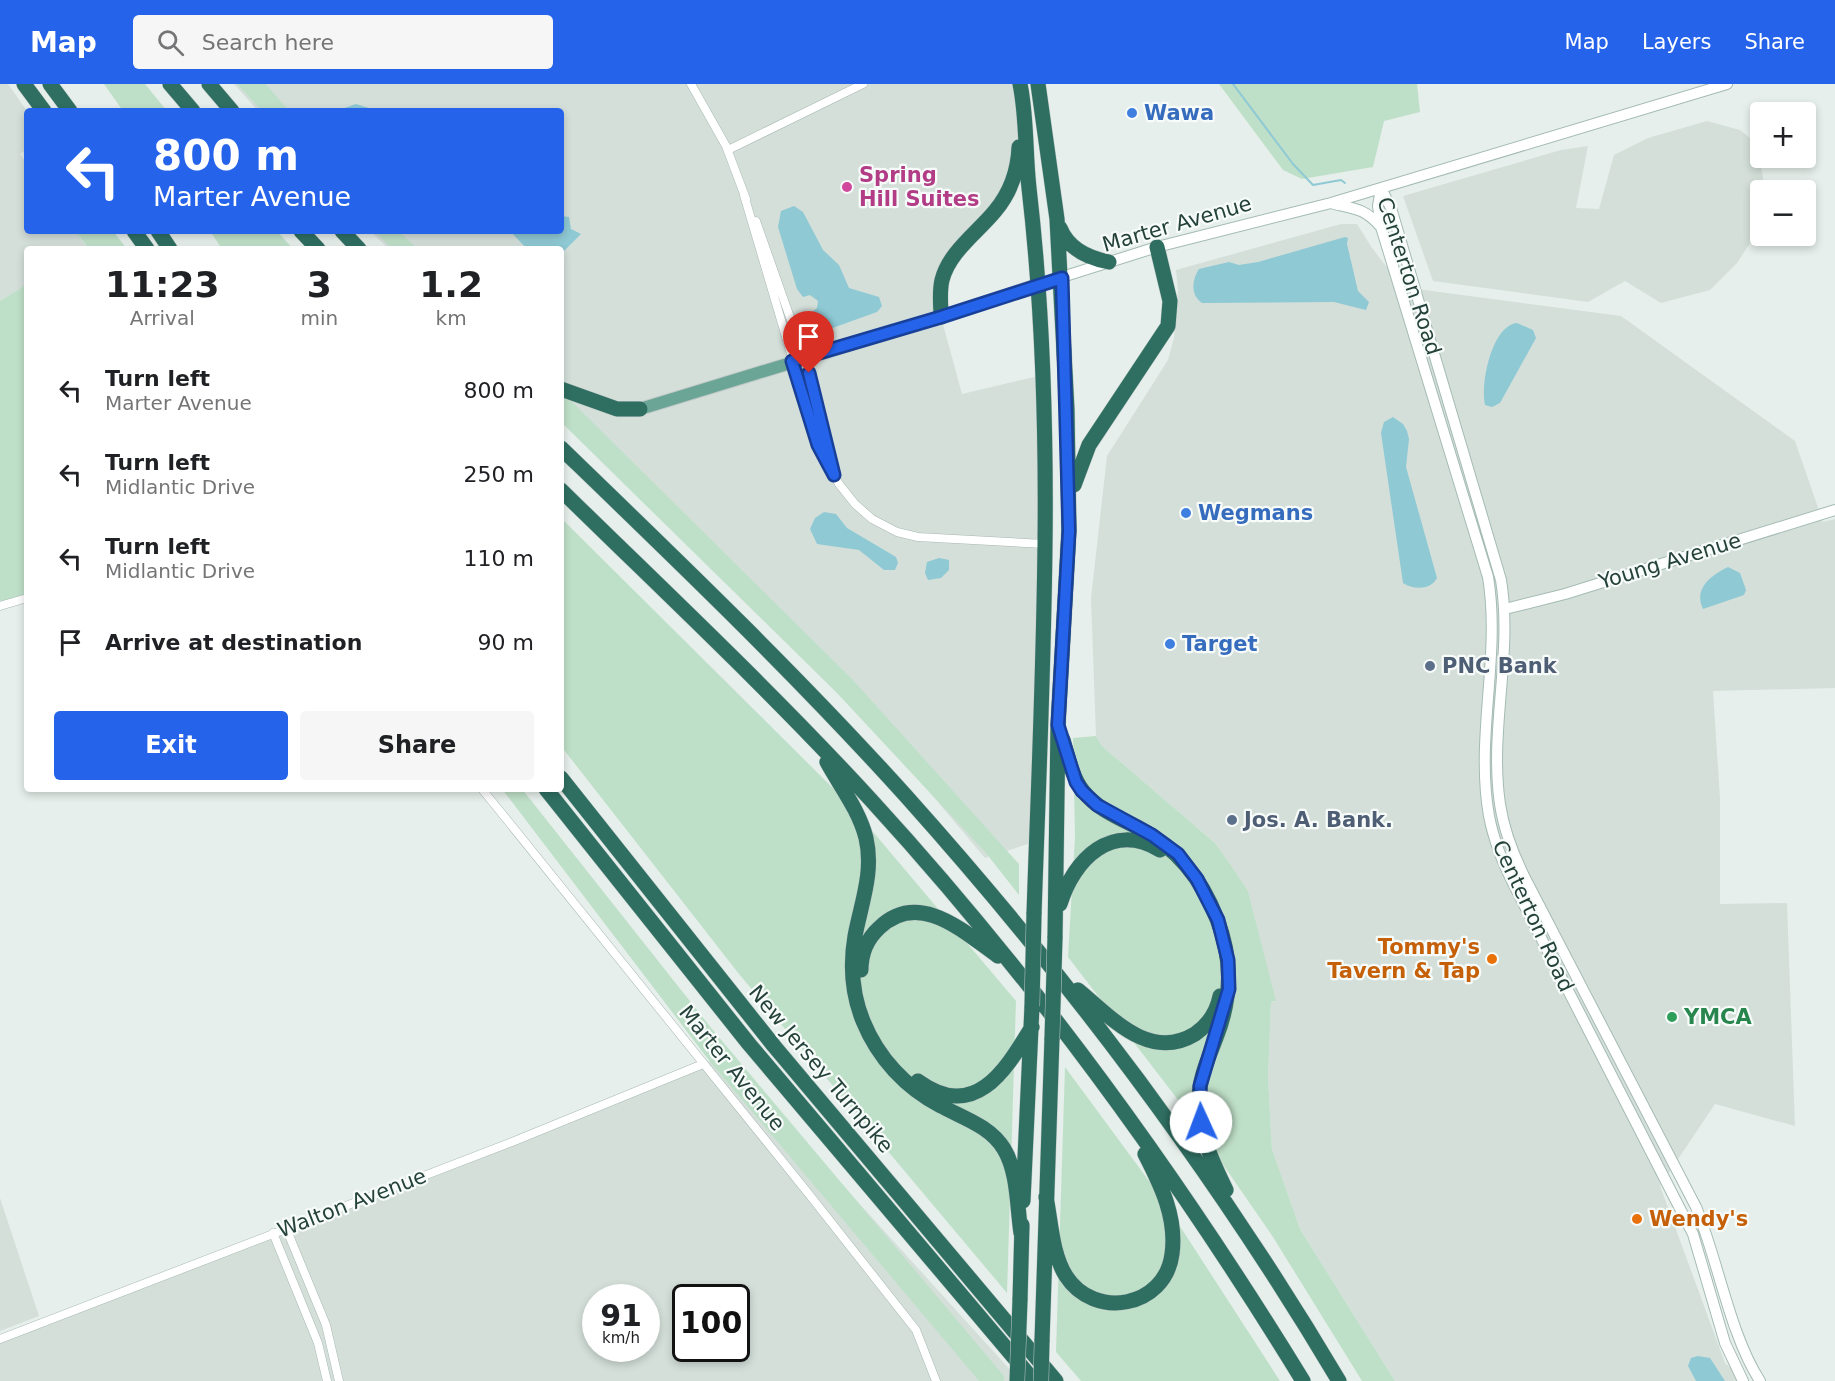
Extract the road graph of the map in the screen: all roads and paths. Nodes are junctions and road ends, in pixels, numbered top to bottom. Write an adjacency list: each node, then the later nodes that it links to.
1 (24, 84): 11 (highway)
2 (50, 84): 12 (highway)
3 (170, 84): 13 (highway)
4 (209, 84): 14 (highway)
5 (691, 84): 15 (street)
6 (863, 84): 15 (street)
7 (1020, 84): 10 (highway)
8 (1038, 84): 19 (highway)
9 (1727, 84): 16 (main road, Marter Avenue)
10 (1023, 100): 28 (highway); 29 (highway)
11 (42, 108)
12 (68, 108)
13 (190, 108)
14 (229, 108)
15 (728, 150): 17 (street)
16 (1381, 188): 18 (main road, Marter Avenue); 20 (main road, Centerton Road); 41 (main road, Centerton Road)
17 (744, 195): 30 (street); 30 (street)
18 (1331, 203): 20 (main road); 25 (main road, Marter Avenue)
19 (1057, 219): 26 (highway); 27 (highway)
20 (1381, 227): 58 (main road, Centerton Road)
21 (304, 234): 23 (highway)
22 (345, 234): 24 (highway)
23 (315, 246)
24 (356, 246)
25 (1157, 247): 26 (main road, Marter Avenue); 36 (highway)
26 (1109, 262): 27 (main road, Marter Avenue)
27 (1062, 278): 28 (main road, Marter Avenue); 36 (highway)
28 (1040, 284): 29 (main road, Marter Avenue); 38 (highway)
29 (941, 317): 30 (main road, Marter Avenue)
30 (798, 359): 32 (main road, Marter Avenue); 34 (street); 34 (street)
31 (564, 390): 32 (highway)
32 (640, 409)
33 (564, 451): 48 (highway)
34 (834, 475): 38 (street)
35 (564, 493): 43 (highway)
36 (1069, 506): 42 (highway)
37 (1835, 510): 41 (main road, Young Avenue)
38 (1045, 544): 50 (highway, bridge)
39 (24, 599): 40 (street)
40 (0, 606)
41 (1505, 609): 59 (main road, Centerton Road)
42 (1058, 725): 47 (highway); 57 (highway)
43 (817, 743): 49 (highway); 56 (highway)
44 (564, 782): 67 (highway, New Jersey Turnpike)
45 (484, 792): 51 (street, Marter Avenue)
46 (548, 792): 65 (highway, New Jersey Turnpike)
47 (1055, 933): 48 (highway); 53 (highway, bridge)
48 (1056, 970): 57 (highway)
49 (1018, 972): 50 (highway); 52 (highway)
50 (1032, 1027): 56 (highway)
51 (703, 1064): 54 (street, Walton Avenue); 63 (street, Marter Avenue)
52 (1124, 1111): 53 (highway); 68 (highway)
53 (1046, 1197): 66 (highway, bridge)
54 (286, 1228): 55 (street, Walton Avenue); 61 (street)
55 (273, 1233): 60 (street, Walton Avenue); 62 (street)
56 (1022, 1233): 64 (highway, bridge)
57 (1246, 1233): 69 (highway)
58 (1693, 1234): 59 (main road); 70 (main road, Centerton Road)
59 (1725, 1290): 71 (main road, Centerton Road)
60 (0, 1339)
61 (338, 1378): 62 (street)
62 (326, 1379)
63 (936, 1381)
64 (1017, 1381)
65 (1034, 1381)
66 (1041, 1381)
67 (1056, 1381)
68 (1303, 1381)
69 (1339, 1381)
70 (1743, 1381)
71 (1760, 1381)

